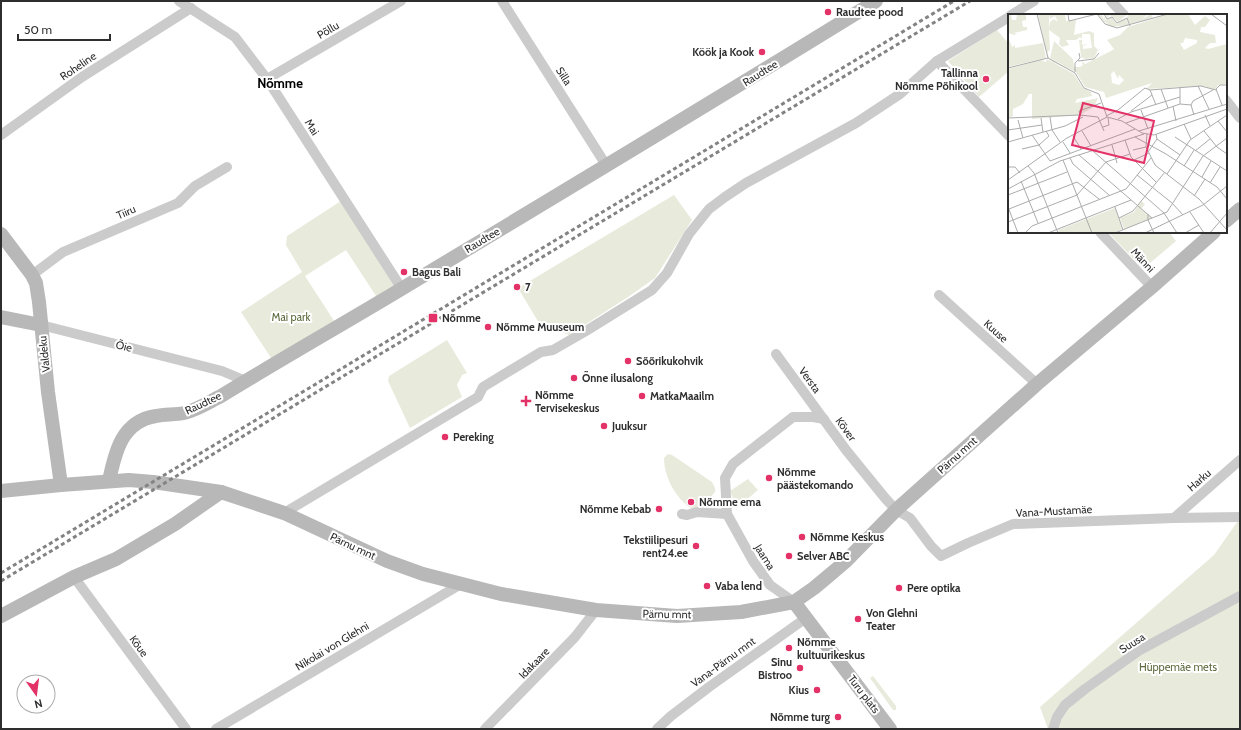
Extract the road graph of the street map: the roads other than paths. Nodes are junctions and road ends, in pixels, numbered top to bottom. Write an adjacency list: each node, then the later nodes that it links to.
1 (179, 1): 7 (street, Mai)
2 (401, 1): 12 (street, Põllu)
3 (502, 1): 17 (street, Silla)
4 (876, 1): 17 (main road, Raudtee)
5 (1034, 1): 8 (street)
6 (1111, 1): 9 (street)
7 (190, 8): 12 (street, Mai); 15 (street, Roheline)
8 (1013, 14)
9 (1123, 14)
10 (1008, 17): 11 (street)
11 (937, 62): 16 (street); 30 (street)
12 (267, 80): 26 (street, Mai)
13 (1227, 101): 14 (street)
14 (1240, 118)
15 (1, 135)
16 (1008, 135)
17 (606, 165): 26 (main road, Raudtee)
18 (227, 167): 24 (street, Tiiru)
19 (1240, 209): 20 (main road)
20 (1227, 220)
21 (1101, 233): 25 (street, Männi)
22 (1213, 233): 25 (main road, Pärnu mnt)
23 (1, 234): 24 (main road, Valdeku)
24 (32, 275): 29 (main road, Valdeku)
25 (1152, 287): 34 (main road, Pärnu mnt)
26 (402, 289): 33 (main road, Raudtee)
27 (939, 295): 34 (street, Kuuse)
28 (1, 317): 29 (main road, Õie)
29 (41, 325): 33 (street, Õie); 39 (main road, Valdeku)
30 (540, 352): 32 (street); 43 (street)
31 (776, 354): 35 (street, Versta)
32 (543, 363)
33 (246, 381): 38 (main road, Raudtee)
34 (1037, 384): 42 (main road, Pärnu mnt)
35 (824, 419): 37 (street, Kõver); 42 (street, Kõver)
36 (1240, 460): 47 (street, Harku)
37 (725, 478): 45 (street, Jaama)
38 (109, 481): 39 (main road, Pärnu mnt); 41 (main road, Pärnu mnt)
39 (61, 485): 40 (main road, Pärnu mnt)
40 (1, 492)
41 (221, 492): 43 (main road, Pärnu mnt); 48 (main road)
42 (896, 510): 47 (street, Vana-Mustamäe); 51 (main road, Pärnu mnt)
43 (284, 513): 49 (main road, Pärnu mnt)
44 (682, 514): 45 (street)
45 (727, 514): 51 (street, Jaama)
46 (1240, 517): 47 (street, Vana-Mustamäe)
47 (1174, 518)
48 (74, 577): 53 (main road); 55 (street, Kõue)
49 (461, 584): 52 (main road, Pärnu mnt); 56 (street, Nikolai von Glehni)
50 (1240, 596): 60 (street, Suusa)
51 (794, 602): 52 (main road, Pärnu mnt); 54 (main road, Turu plats)
52 (596, 610): 57 (street, Idakaare)
53 (1, 616)
54 (806, 618): 58 (street, Vana-Pärnu mnt); 59 (main road, Turu plats)
55 (186, 729)
56 (216, 729)
57 (485, 729)
58 (657, 729)
59 (890, 729)
60 (1053, 729)

